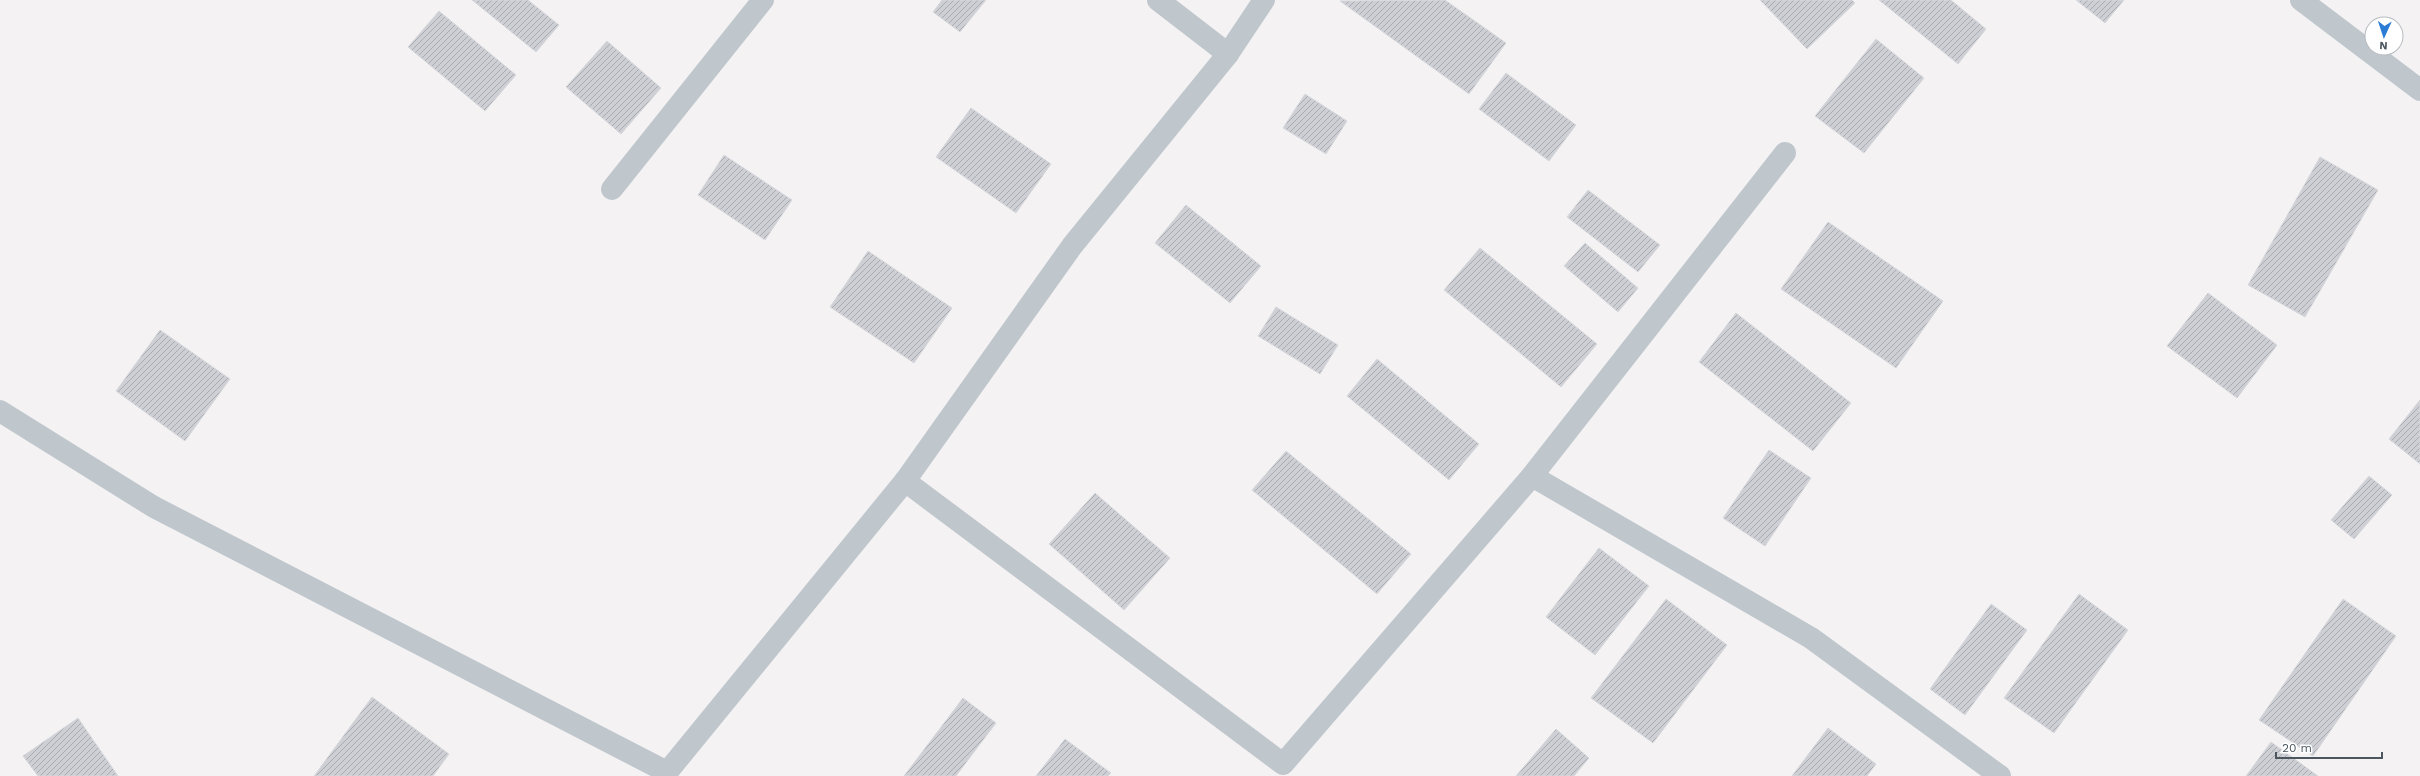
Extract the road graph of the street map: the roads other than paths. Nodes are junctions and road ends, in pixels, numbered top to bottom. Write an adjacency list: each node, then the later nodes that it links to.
1 (763, 0): 8 (street)
2 (1158, 0): 5 (street)
3 (1264, 0): 5 (street)
4 (2301, 0): 6 (street)
5 (1228, 54): 11 (street)
6 (2420, 90)
7 (1786, 153): 10 (street)
8 (612, 189)
9 (0, 411): 13 (street)
10 (1532, 476): 12 (street); 14 (street)
11 (905, 481): 12 (street); 13 (street)
12 (1290, 770)
13 (666, 774)
14 (2000, 776)

